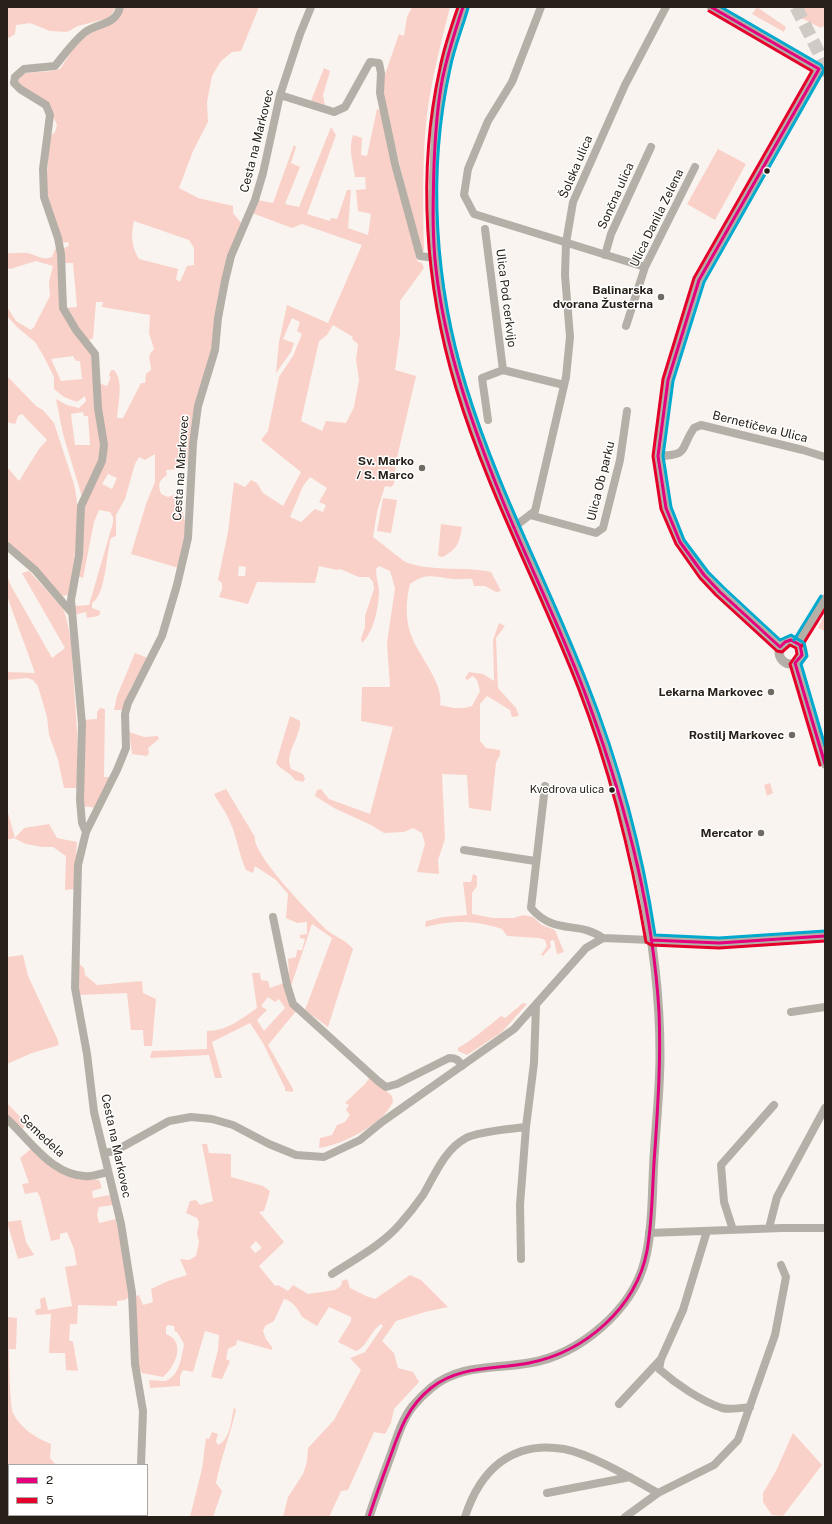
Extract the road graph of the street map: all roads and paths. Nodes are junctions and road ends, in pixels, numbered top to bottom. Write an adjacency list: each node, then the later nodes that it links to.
1 (120, 7): 27 (street, Cesta na Markovec)
2 (311, 7): 8 (street, Cesta na Markovec)
3 (463, 7): 14 (street)
4 (541, 7): 12 (street)
5 (666, 7): 12 (street, Šolska ulica)
6 (711, 7): 7 (street)
7 (822, 71): 21 (street)
8 (280, 95): 14 (street); 33 (street, Cesta na Markovec)
9 (651, 147): 13 (street, Sončna ulica)
10 (695, 167): 15 (street, Ulica Danila Zelena)
11 (485, 229): 17 (street, Ulica Pod cerkvijo)
12 (566, 243): 13 (street); 18 (street, Šolska ulica)
13 (605, 255): 15 (street)
14 (435, 258): 24 (street)
15 (645, 267): 16 (street, Ulica Danila Zelena)
16 (626, 326)
17 (503, 370): 18 (street); 20 (street)
18 (564, 385): 23 (street, Šolska ulica)
19 (627, 411): 23 (street, Ulica Ob parku)
20 (488, 420)
21 (658, 456): 22 (street, Bernetičeva Ulica); 29 (street)
22 (825, 457)
23 (530, 515): 24 (street, Šolska ulica)
24 (514, 527): 39 (street)
25 (7, 546): 27 (street)
26 (825, 599): 28 (street)
27 (71, 612): 33 (street, Cesta na Markovec)
28 (798, 643): 29 (street); 30 (street)
29 (780, 647): 30 (street)
30 (795, 663): 31 (street)
31 (825, 764)
32 (545, 786): 35 (street)
33 (86, 832): 48 (street, Cesta na Markovec)
34 (464, 850): 35 (street)
35 (535, 862): 38 (street)
36 (273, 917): 43 (street)
37 (825, 936): 39 (street)
38 (603, 938): 39 (street); 40 (street)
39 (651, 940): 54 (street)
40 (536, 1005): 43 (street); 47 (street)
41 (825, 1007): 42 (street)
42 (791, 1012)
43 (462, 1066): 48 (street)
44 (774, 1105): 52 (street)
45 (825, 1108): 50 (street)
46 (7, 1119): 49 (street, Semedela)
47 (526, 1127): 55 (street); 57 (street)
48 (104, 1153): 49 (street, Cesta na Markovec)
49 (108, 1172): 61 (street, Cesta na Markovec)
50 (769, 1228): 51 (street); 52 (street)
51 (825, 1228)
52 (733, 1230): 53 (street)
53 (707, 1231): 54 (street); 58 (street)
54 (649, 1233): 65 (street)
55 (521, 1259)
56 (781, 1265): 60 (street)
57 (332, 1274)
58 (661, 1359): 59 (street); 60 (street)
59 (619, 1404)
60 (750, 1408): 63 (street)
61 (141, 1464)
62 (630, 1477): 63 (street); 64 (street); 66 (street)
63 (658, 1492): 67 (street)
64 (547, 1493)
65 (369, 1517)
66 (465, 1517)
67 (625, 1517)

